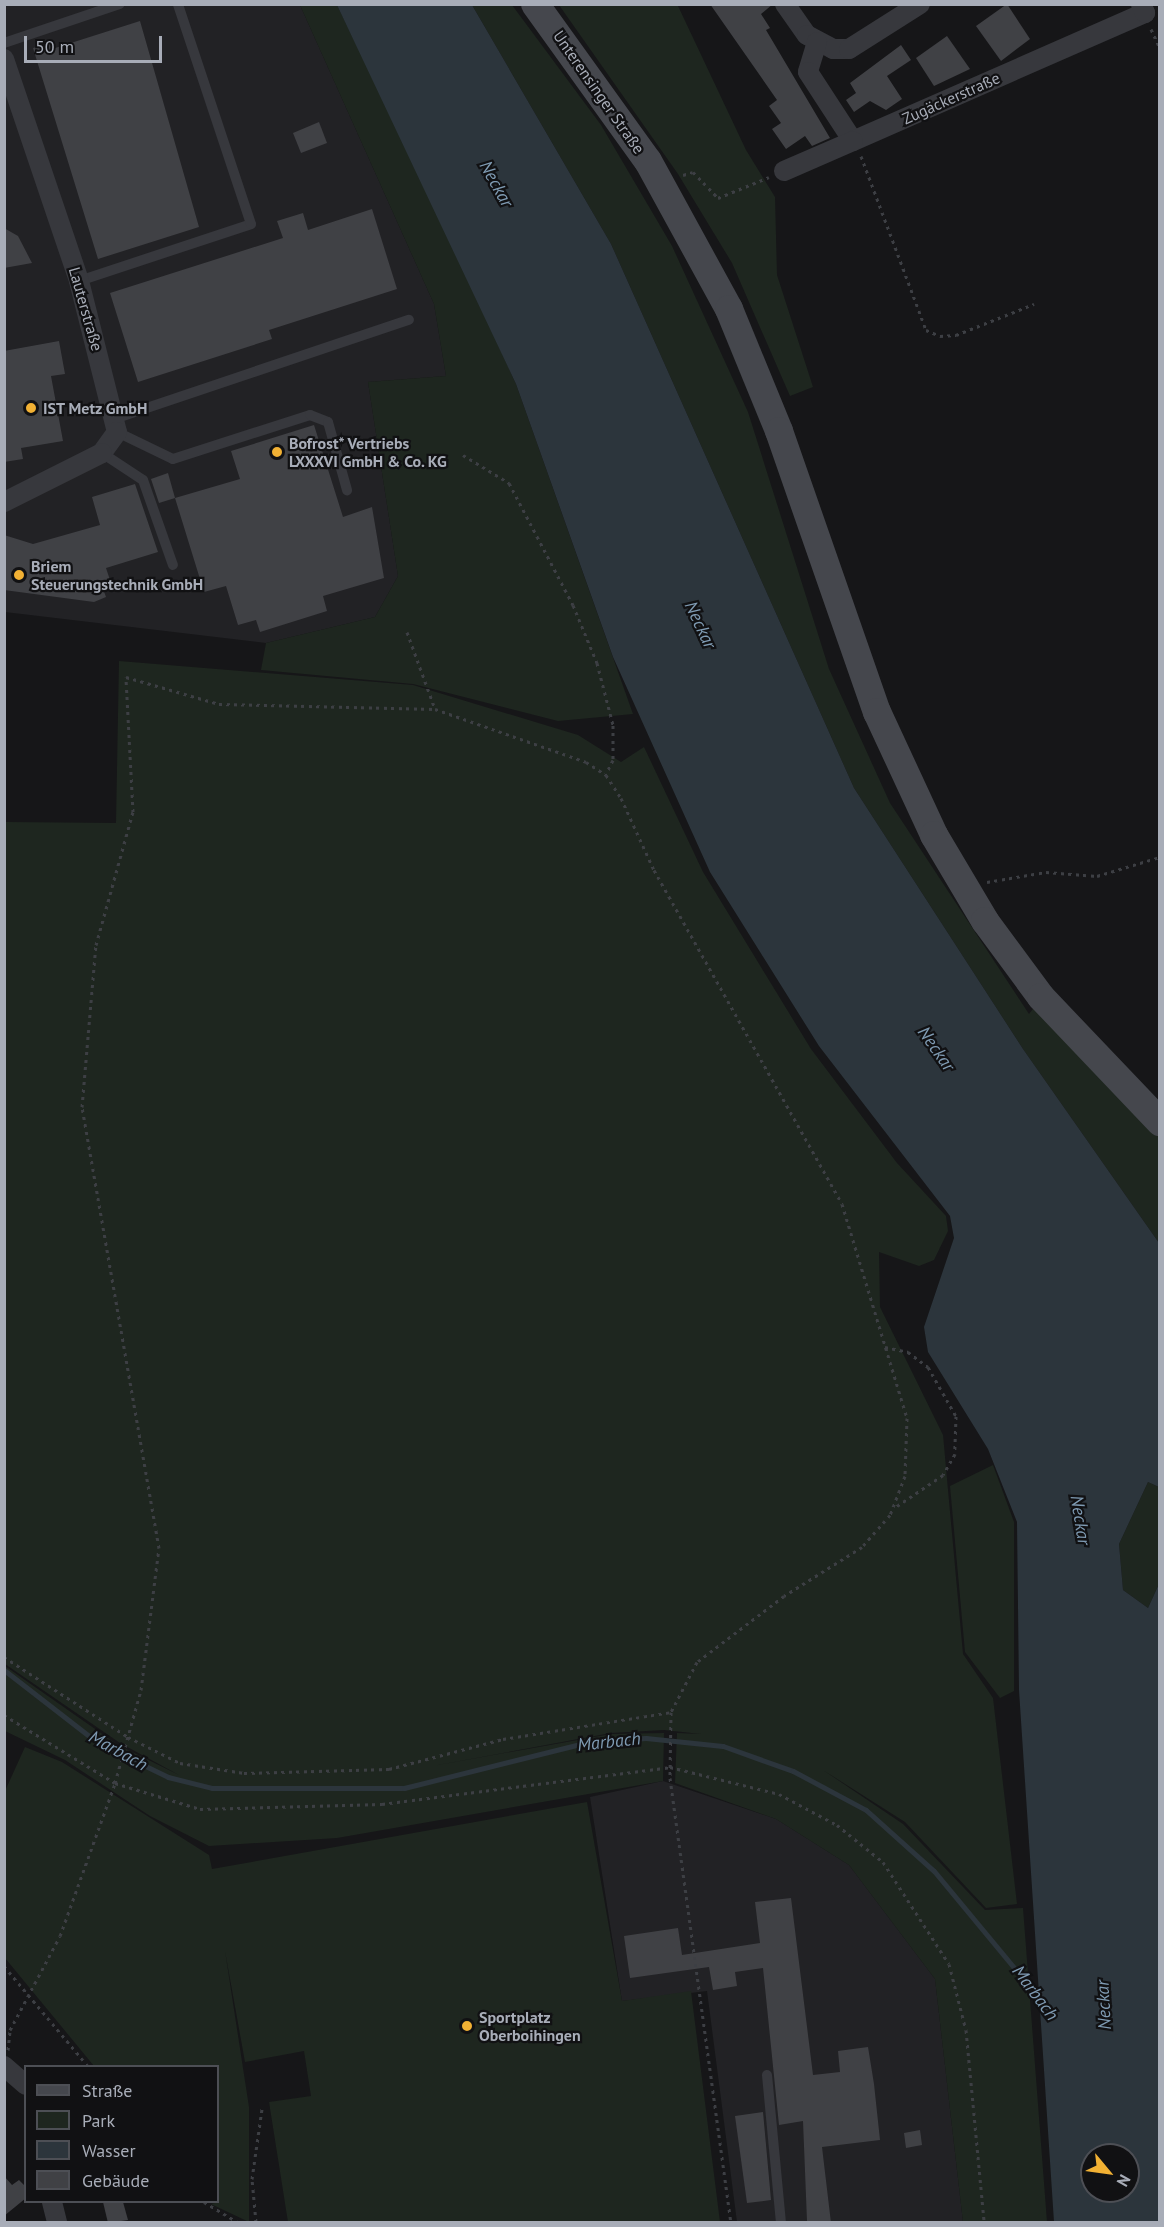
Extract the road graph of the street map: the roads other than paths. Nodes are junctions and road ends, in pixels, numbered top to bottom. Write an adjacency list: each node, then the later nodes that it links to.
1 (120, 4): 8 (lane)
2 (178, 4): 12 (lane)
3 (535, 4): 19 (street, Unterensinger Straße)
4 (785, 4): 7 (street)
5 (920, 4): 7 (street)
6 (1141, 4): 10 (street, Zugäckerstraße)
7 (817, 42): 10 (street)
8 (4, 43)
9 (7, 72): 12 (street, Lauterstraße)
10 (853, 141): 11 (street)
11 (784, 171)
12 (79, 281): 14 (street, Lauterstraße)
13 (409, 321): 14 (lane)
14 (117, 425): 15 (street); 16 (lane)
15 (102, 453): 17 (street); 18 (lane)
16 (347, 490)
17 (4, 502)
18 (172, 565)
19 (1160, 1122)
20 (5, 2066): 22 (street)
21 (767, 2075): 23 (lane)
22 (24, 2083)
23 (781, 2223)

